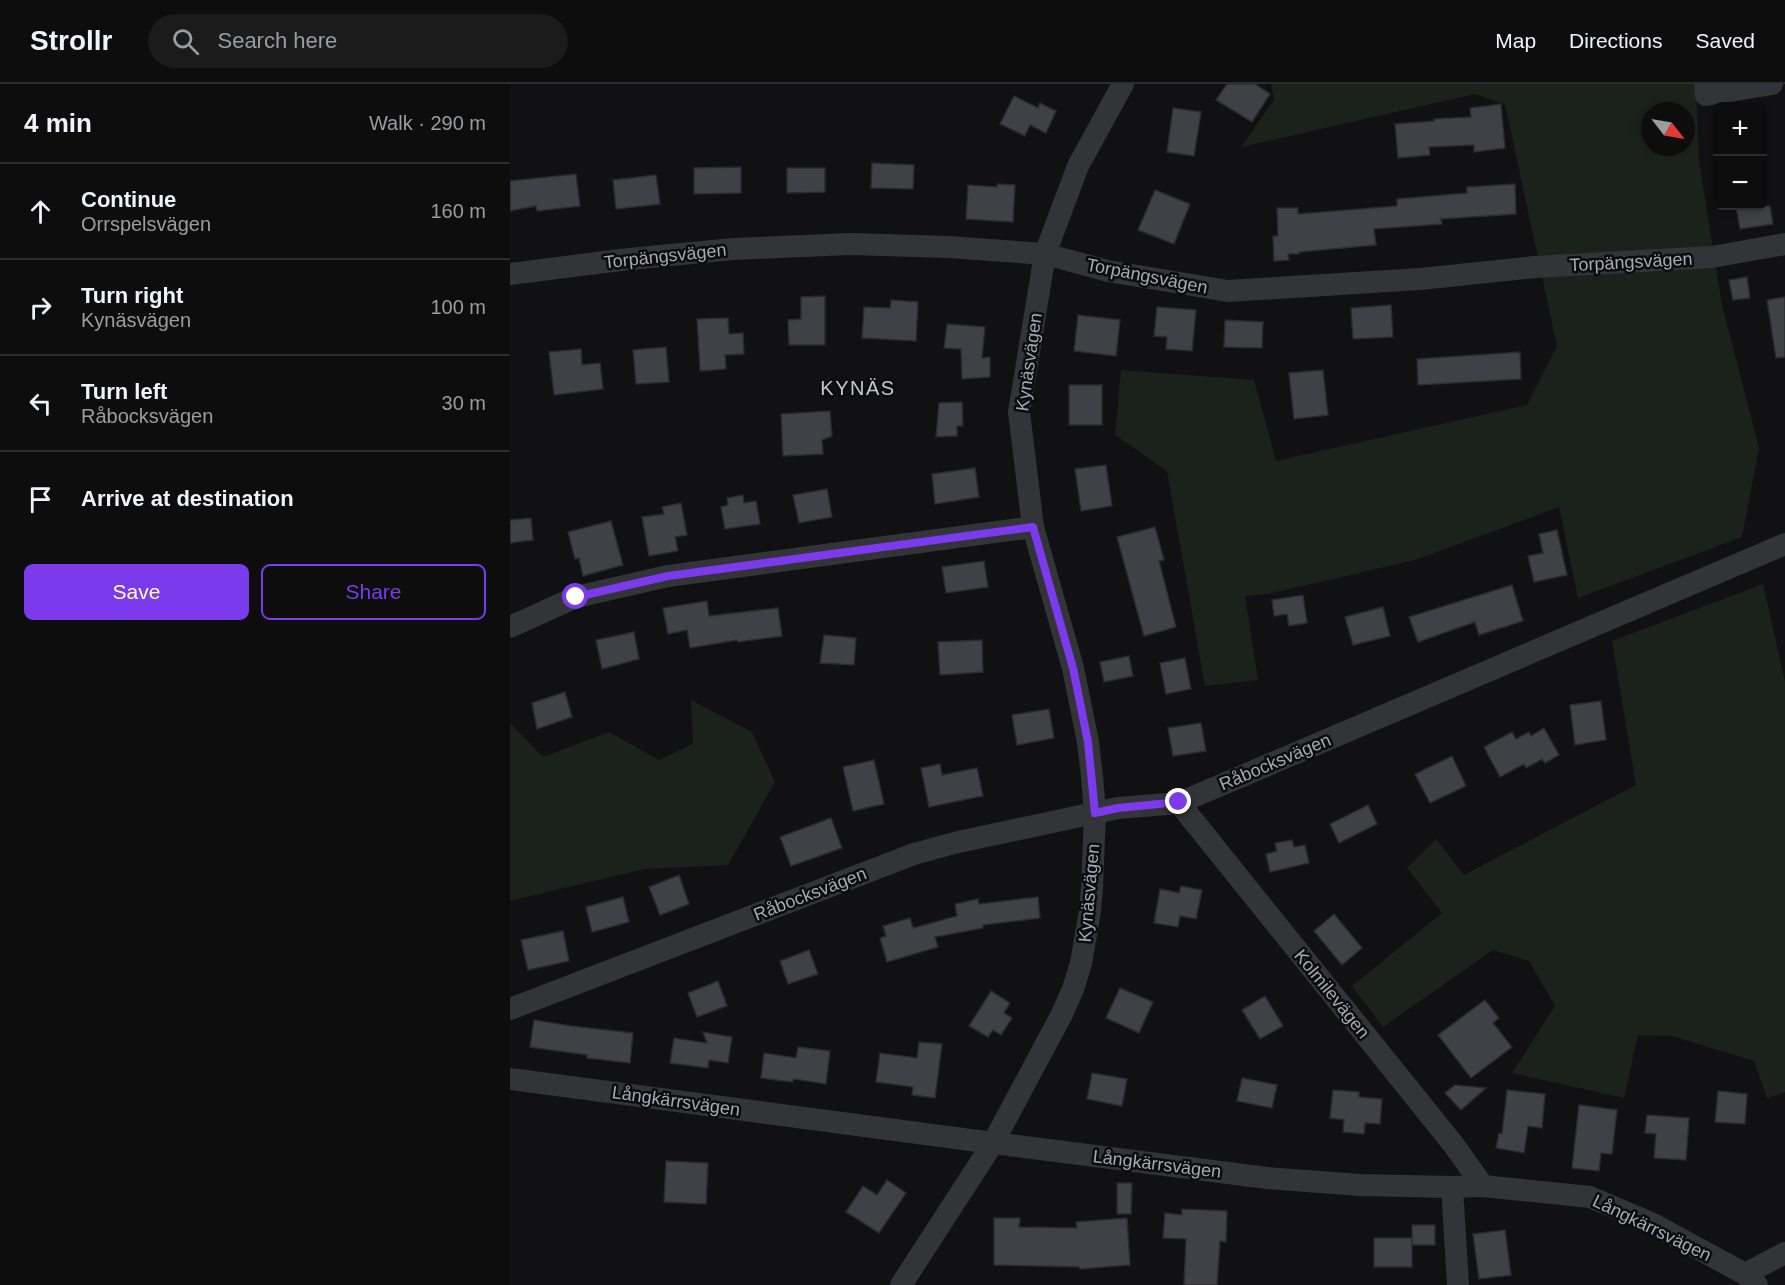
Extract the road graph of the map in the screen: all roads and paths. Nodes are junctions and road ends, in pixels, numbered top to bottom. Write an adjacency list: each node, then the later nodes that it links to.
1 (1123, 84): 5 (street, Kynäsvägen)
2 (1705, 84): 3 (street)
3 (1772, 84)
4 (1785, 244): 5 (street, Torpängsvägen)
5 (1045, 254): 6 (street, Torpängsvägen); 7 (street, Kynäsvägen)
6 (510, 274)
7 (1033, 527): 9 (street); 11 (street, Kynäsvägen)
8 (1785, 544): 10 (street, Råbocksvägen)
9 (510, 627)
10 (1179, 802): 11 (street, Råbocksvägen); 15 (street, Kolmilevägen)
11 (1095, 813): 12 (street, Råbocksvägen); 14 (street, Kynäsvägen)
12 (510, 1009)
13 (510, 1078): 14 (street, Långkärrsvägen)
14 (993, 1143): 16 (street, Långkärrsvägen); 19 (street, Kynäsvägen)
15 (1483, 1186): 16 (street, Långkärrsvägen); 18 (street, Långkärrsvägen)
16 (1452, 1187): 20 (street)
17 (1785, 1253): 18 (street, Långkärrsvägen)
18 (1751, 1280)
19 (901, 1285)
20 (1458, 1285)

